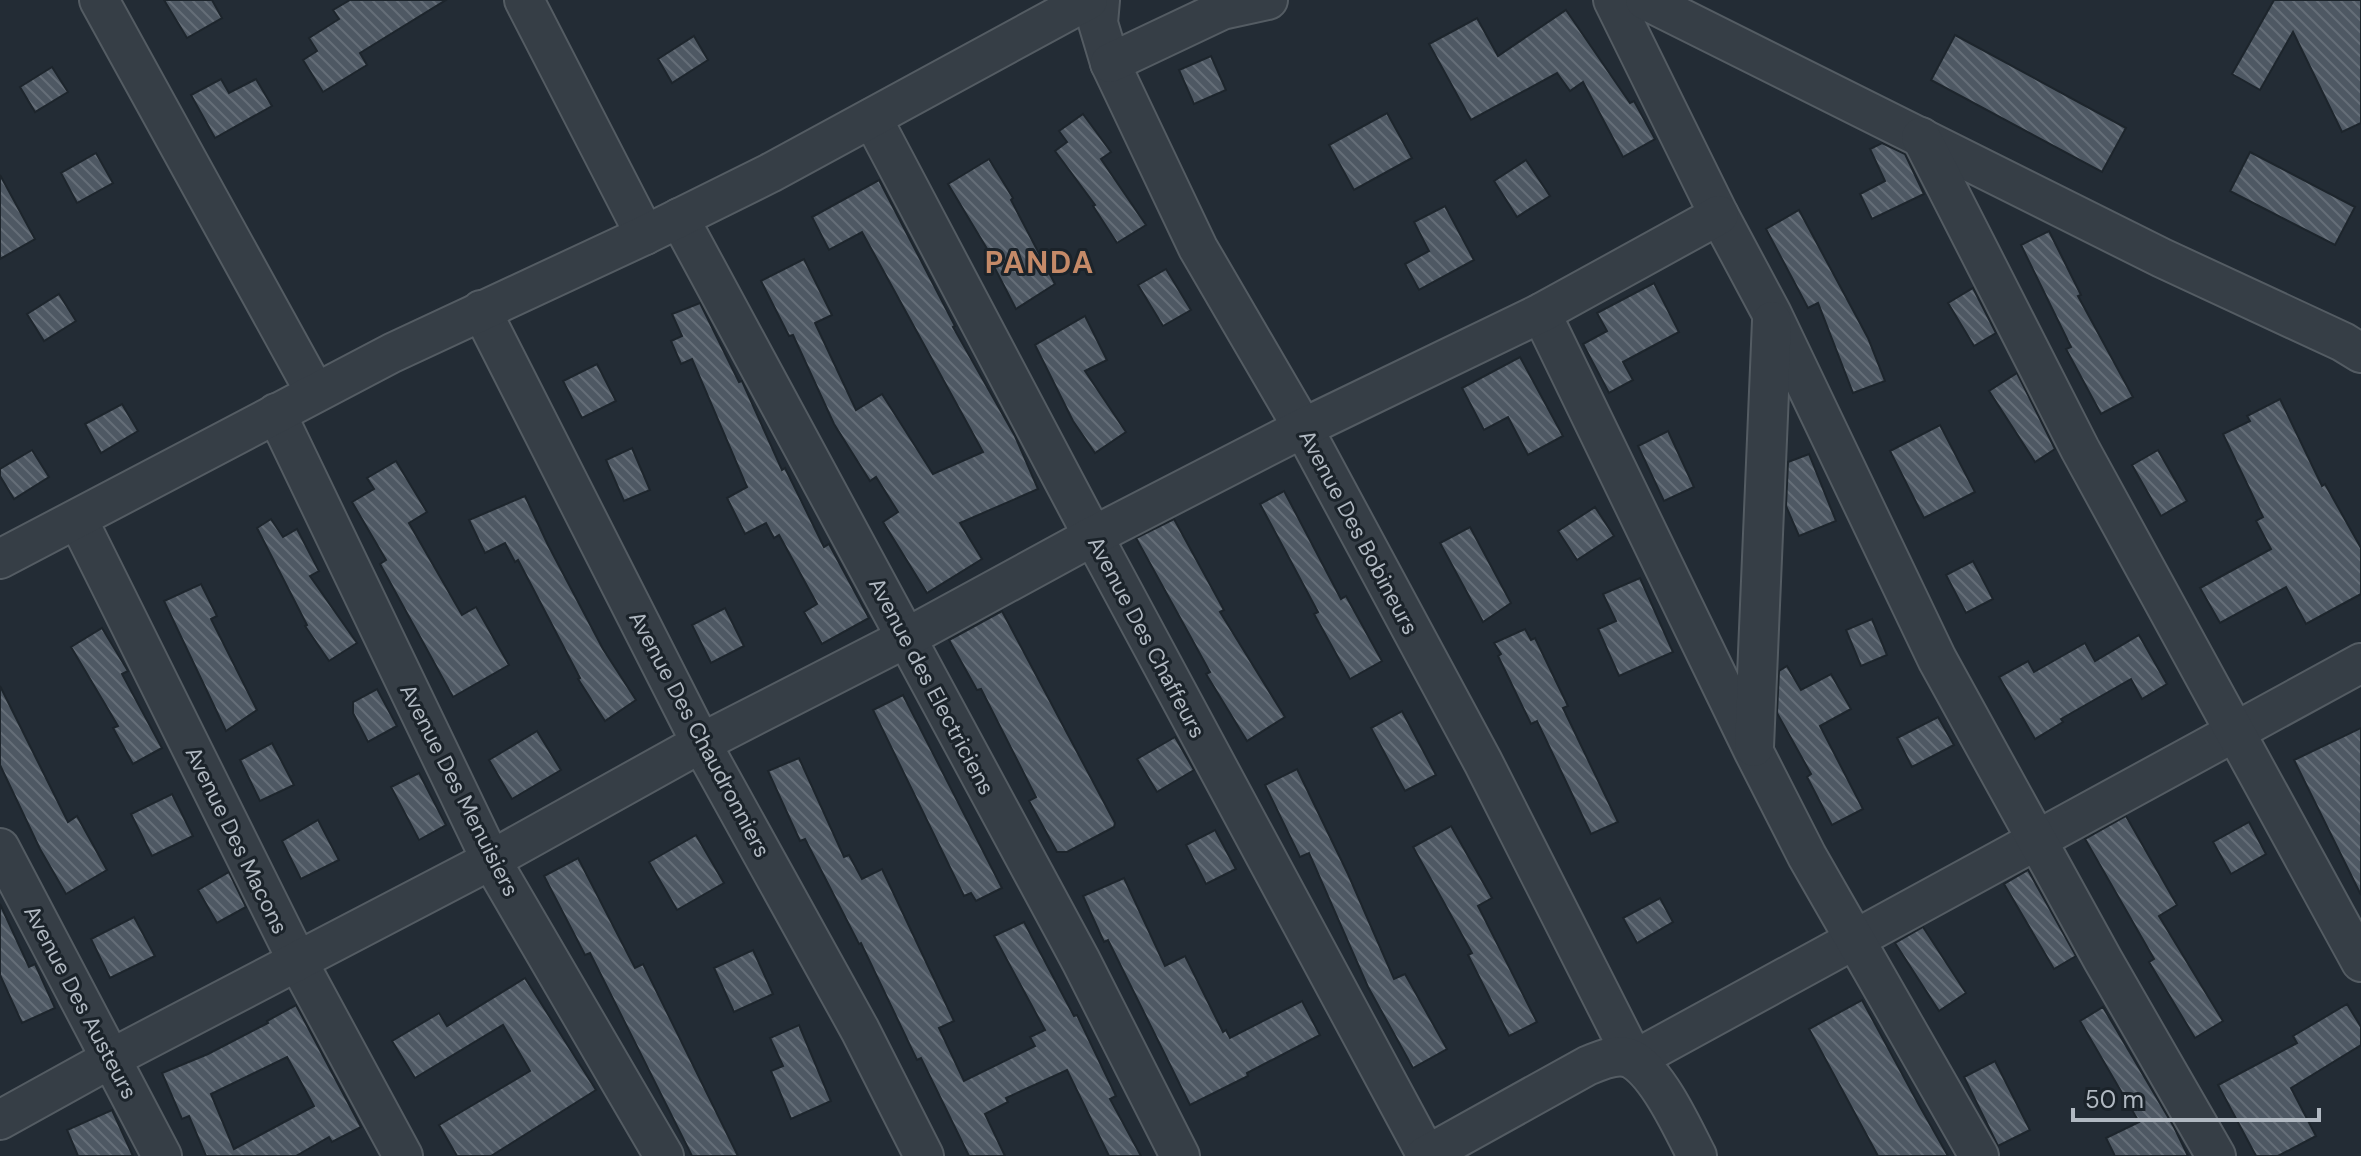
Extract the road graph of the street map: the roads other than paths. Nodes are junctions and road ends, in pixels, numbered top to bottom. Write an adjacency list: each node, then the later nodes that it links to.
1 (99, 0): 18 (street)
2 (524, 0): 13 (street)
3 (1088, 0): 9 (street)
4 (1100, 0): 8 (street, Avenue Des Bobineurs)
5 (1268, 0): 8 (street)
6 (1613, 0): 11 (street)
7 (1645, 0): 10 (street)
8 (1110, 63): 20 (street, Avenue Des Bobineurs)
9 (872, 118): 12 (street); 22 (street, Avenue Des Chaffeurs)
10 (1921, 137): 17 (street); 26 (street)
11 (1719, 215): 15 (street); 16 (street)
12 (679, 218): 13 (street); 24 (street, Avenue des Electriciens)
13 (645, 235): 14 (street)
14 (481, 310): 18 (street); 27 (street, Avenue Des Chaudronniers)
15 (1541, 313): 20 (street); 28 (street)
16 (1772, 314): 28 (street); 29 (street)
17 (2355, 340)
18 (315, 392): 19 (street)
19 (276, 413): 21 (street); 31 (street, Avenue Des Menuisiers)
20 (1303, 428): 22 (street); 36 (street, Avenue Des Bobineurs)
21 (78, 520): 23 (street); 33 (street, Avenue Des Macons)
22 (1093, 536): 24 (street); 43 (street, Avenue Des Chaffeurs)
23 (0, 559)
24 (906, 638): 27 (street); 42 (street, Avenue des Electriciens)
25 (2361, 663): 26 (street)
26 (2236, 733): 29 (street); 34 (street)
27 (701, 743): 31 (street); 41 (street, Avenue Des Chaudronniers)
28 (1754, 752): 32 (street)
29 (2036, 840): 32 (street); 46 (street)
30 (0, 848): 35 (street, Avenue Des Austeurs)
31 (491, 860): 33 (street); 40 (street, Avenue Des Menuisiers)
32 (1855, 941): 36 (street); 45 (street)
33 (298, 962): 35 (street); 39 (street, Avenue Des Macons)
34 (2361, 962)
35 (110, 1059): 37 (street); 38 (street, Avenue Des Austeurs)
36 (1634, 1060): 43 (street); 44 (street, Avenue Des Bobineurs)
37 (0, 1120)
38 (162, 1156)
39 (403, 1156)
40 (664, 1156)
41 (924, 1156)
42 (1180, 1156)
43 (1426, 1156)
44 (1697, 1156)
45 (1979, 1156)
46 (2216, 1156)

